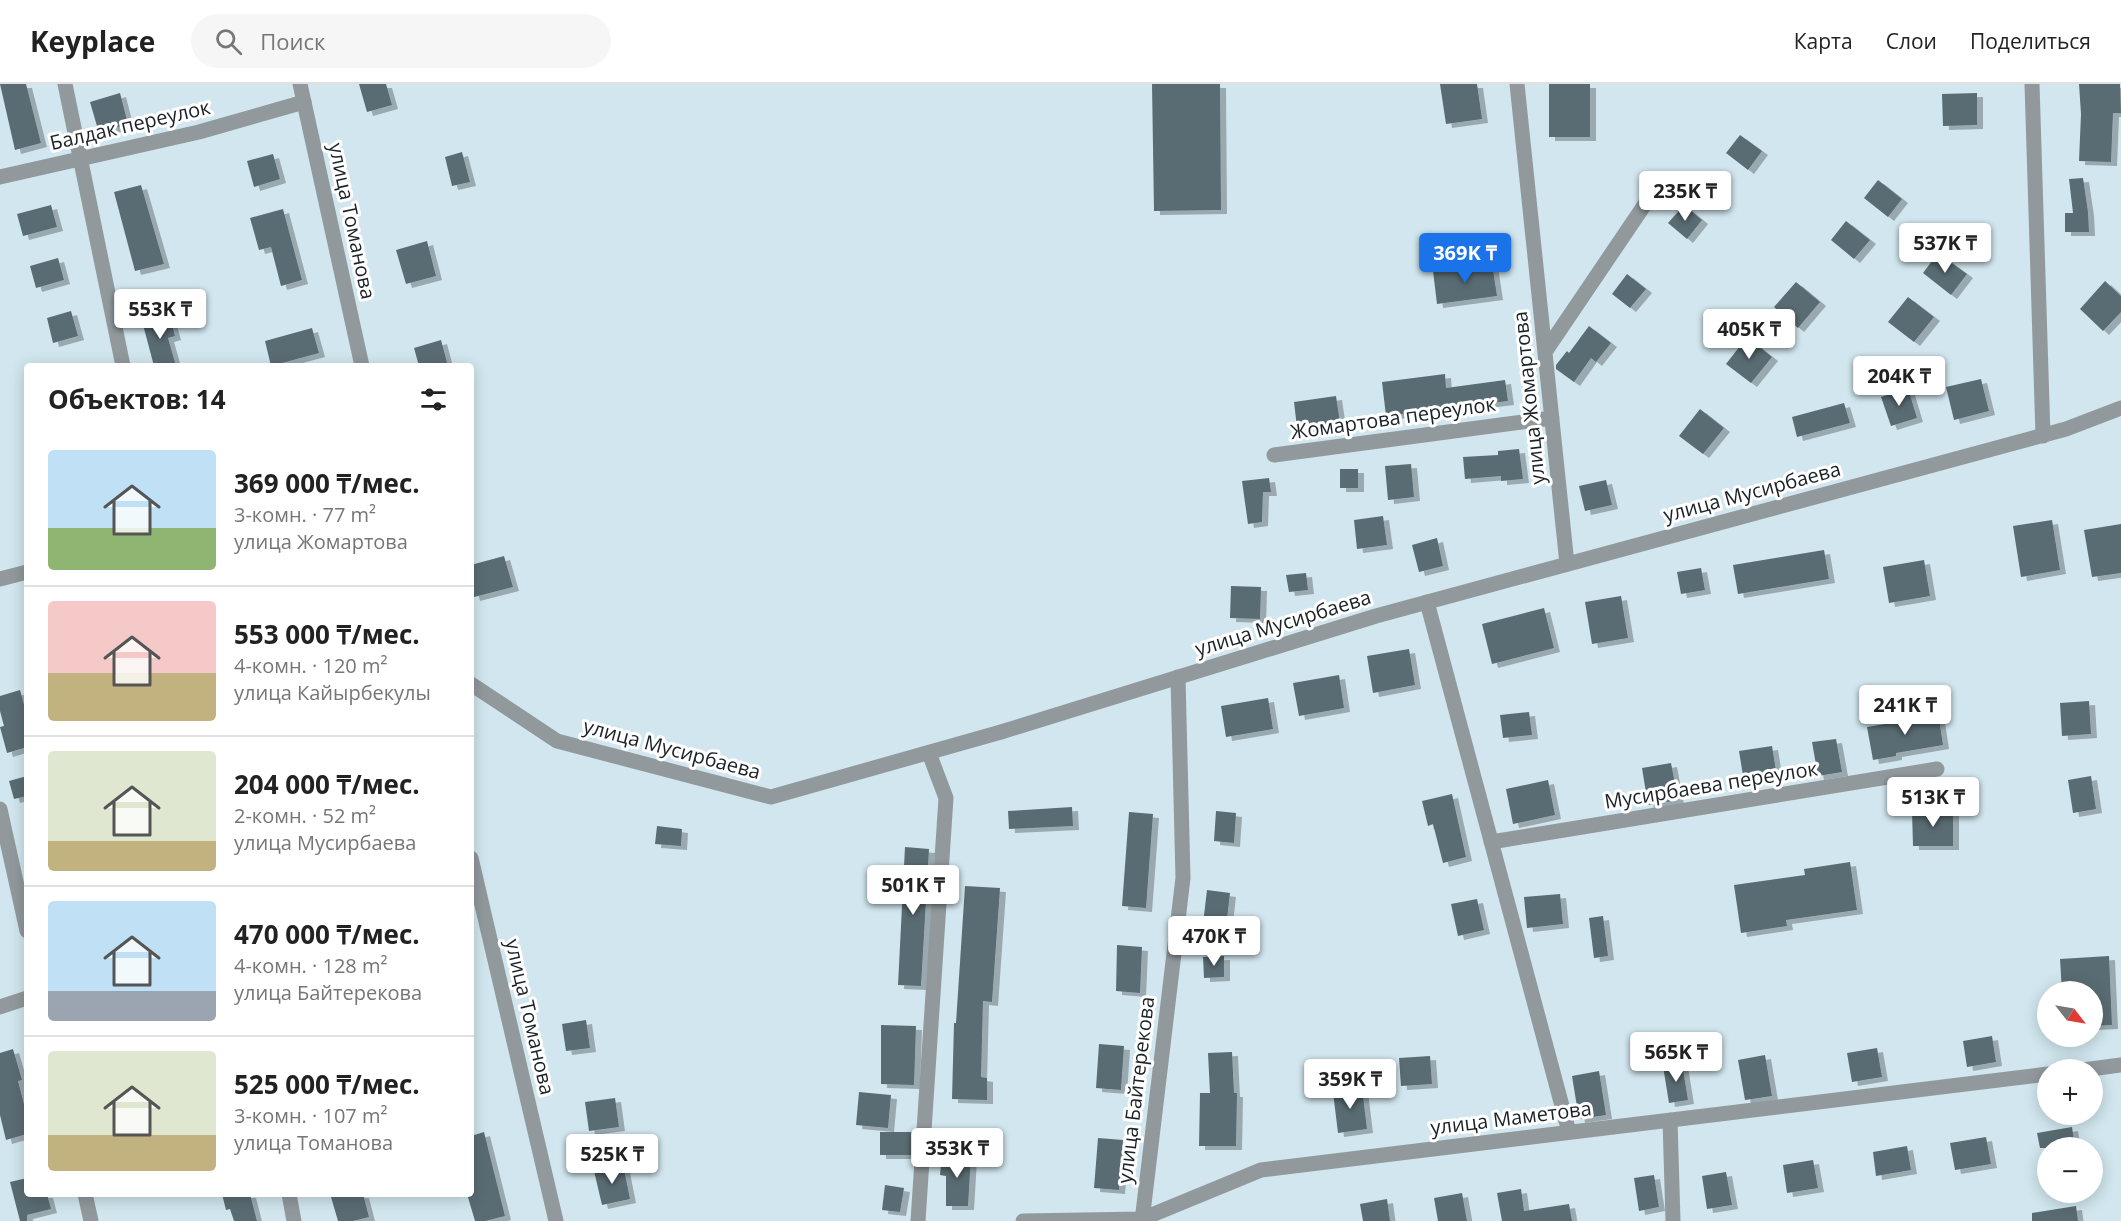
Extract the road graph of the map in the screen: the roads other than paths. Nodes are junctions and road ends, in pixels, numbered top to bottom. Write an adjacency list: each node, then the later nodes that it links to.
1 (65, 84): 6 (street)
2 (300, 84): 5 (street, улица Томанова)
3 (1517, 84): 9 (street, улица Жомартова)
4 (2032, 84): 14 (street)
5 (304, 102): 6 (street, Балдак переулок); 11 (street, улица Томанова)
6 (80, 158): 7 (street, Балдак переулок); 10 (street)
7 (0, 177)
8 (1660, 182): 9 (street)
9 (1545, 352): 13 (street, улица Жомартова)
10 (122, 363)
11 (361, 363)
12 (2121, 408): 14 (street, улица Мусирбаева)
13 (1552, 418): 15 (street, Жомартова переулок); 16 (street, улица Жомартова)
14 (2043, 436): 16 (street, улица Мусирбаева)
15 (1274, 455)
16 (1567, 564): 19 (street, улица Мусирбаева)
17 (24, 573): 18 (street)
18 (0, 579)
19 (1427, 602): 20 (street, улица Мусирбаева); 25 (street)
20 (1178, 677): 22 (street, улица Мусирбаева); 37 (street, улица Байтерекова)
21 (474, 686): 22 (street, улица Мусирбаева)
22 (929, 753): 41 (street)
23 (1937, 769): 25 (street, Мусирбаева переулок)
24 (0, 809): 27 (street)
25 (1491, 842): 34 (street)
26 (474, 871): 40 (street, улица Томанова)
27 (24, 917)
28 (24, 999): 29 (street)
29 (0, 1007)
30 (2121, 1065): 31 (street)
31 (2103, 1067)
32 (2037, 1075): 33 (street, улица Маметова)
33 (1670, 1120): 34 (street, улица Маметова); 43 (street)
34 (1569, 1132): 37 (street, улица Маметова)
35 (86, 1197): 38 (street)
36 (290, 1197): 39 (street)
37 (1142, 1220): 42 (street, улица Маметова)
38 (91, 1221)
39 (294, 1221)
40 (556, 1221)
41 (918, 1221)
42 (1023, 1221)
43 (1673, 1221)

